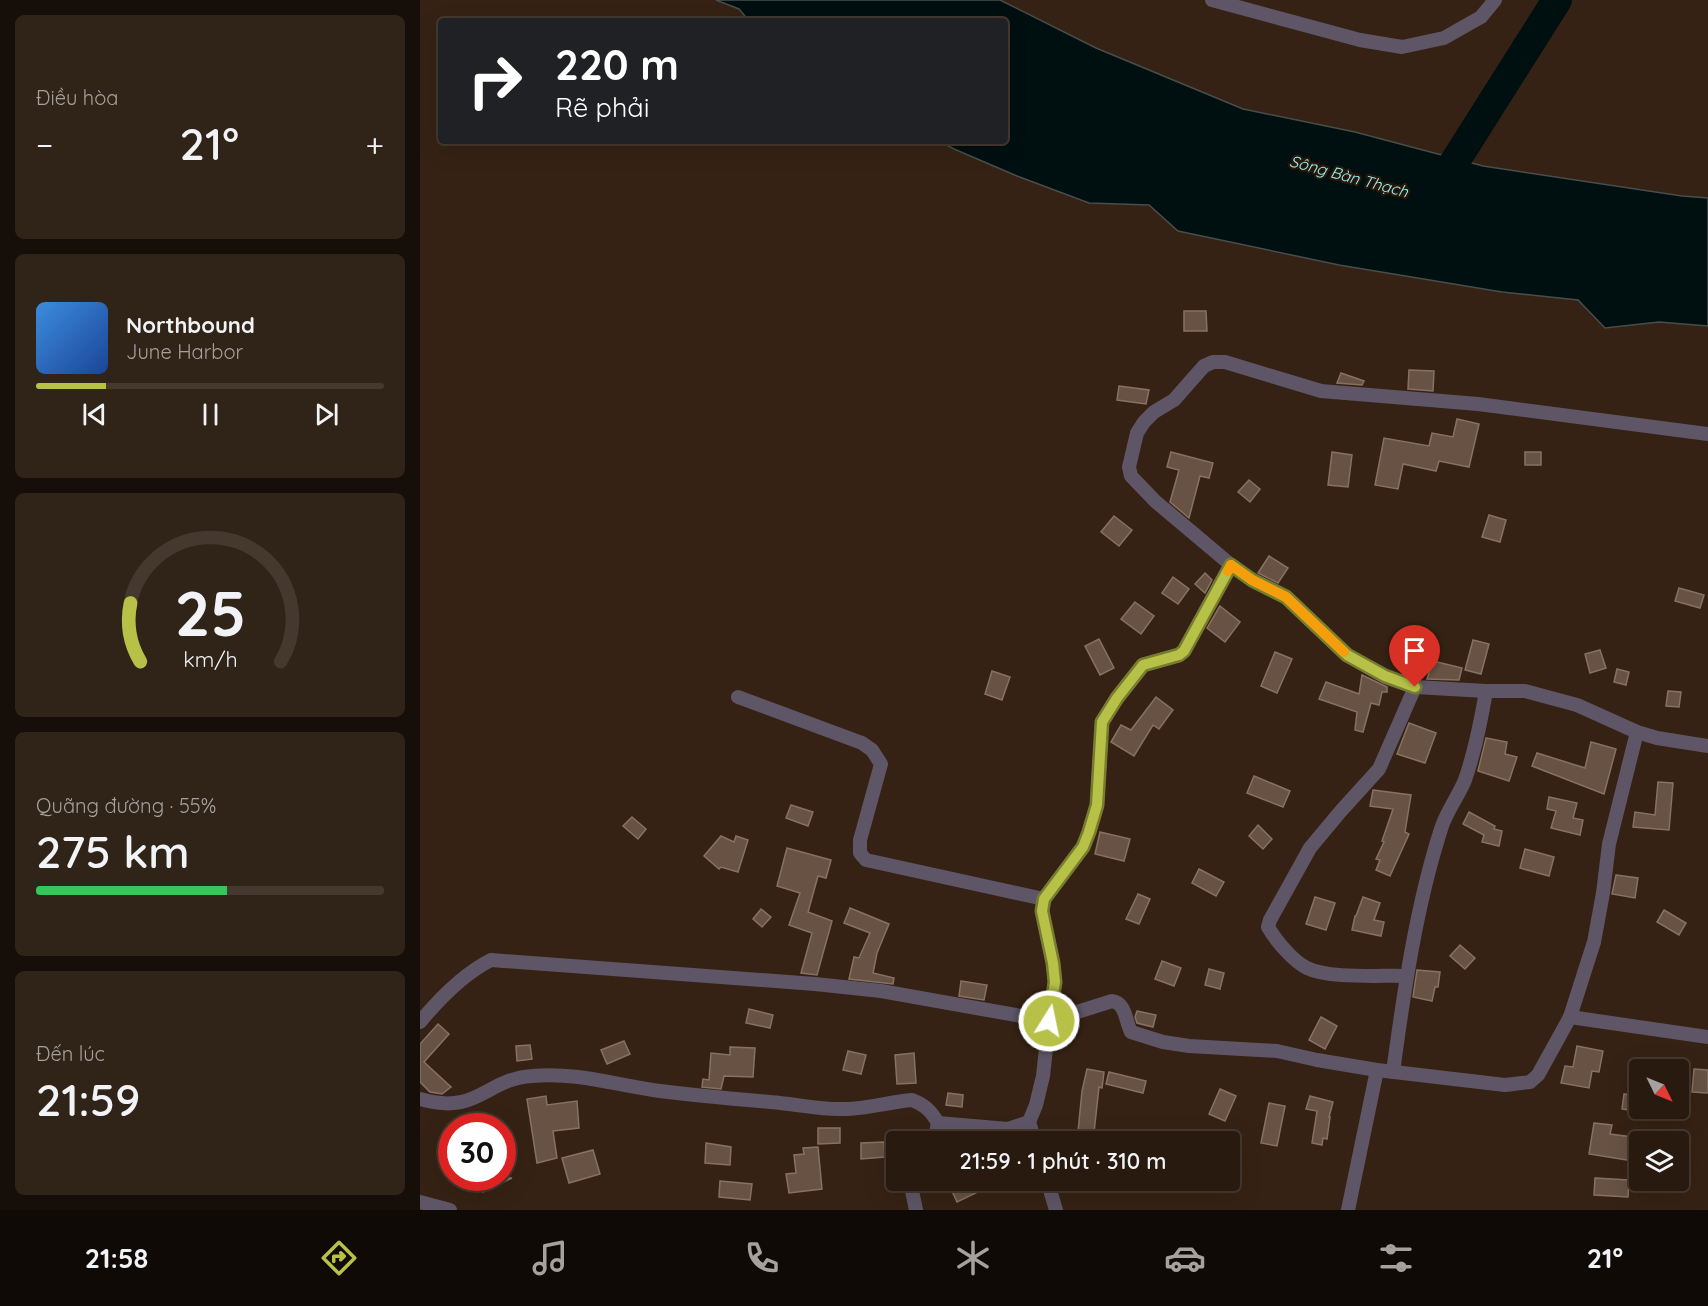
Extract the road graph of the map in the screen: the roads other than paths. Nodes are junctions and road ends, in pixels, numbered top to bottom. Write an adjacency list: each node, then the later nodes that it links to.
1 (1212, 0): 2 (street)
2 (1495, 0)
3 (1708, 434): 4 (street)
4 (1231, 565): 5 (street); 10 (street)
5 (1415, 687): 6 (street); 11 (street)
6 (1486, 691): 8 (street); 11 (street)
7 (738, 697): 10 (street)
8 (1637, 732): 9 (street); 12 (street)
9 (1708, 746)
10 (1044, 899): 13 (street)
11 (1406, 976): 17 (street)
12 (1570, 1017): 15 (street); 17 (street)
13 (1049, 1021): 14 (street); 16 (street); 19 (street)
14 (420, 1022)
15 (1708, 1037)
16 (1377, 1070): 17 (street); 29 (street)
17 (1393, 1072)
18 (420, 1099): 20 (street)
19 (1029, 1122): 20 (street); 22 (street)
20 (938, 1123): 21 (street)
21 (936, 1131)
22 (1032, 1131)
23 (911, 1191): 27 (street)
24 (1050, 1191): 28 (street)
25 (420, 1202): 26 (street)
26 (450, 1210)
27 (916, 1210)
28 (1056, 1210)
29 (1348, 1210)

